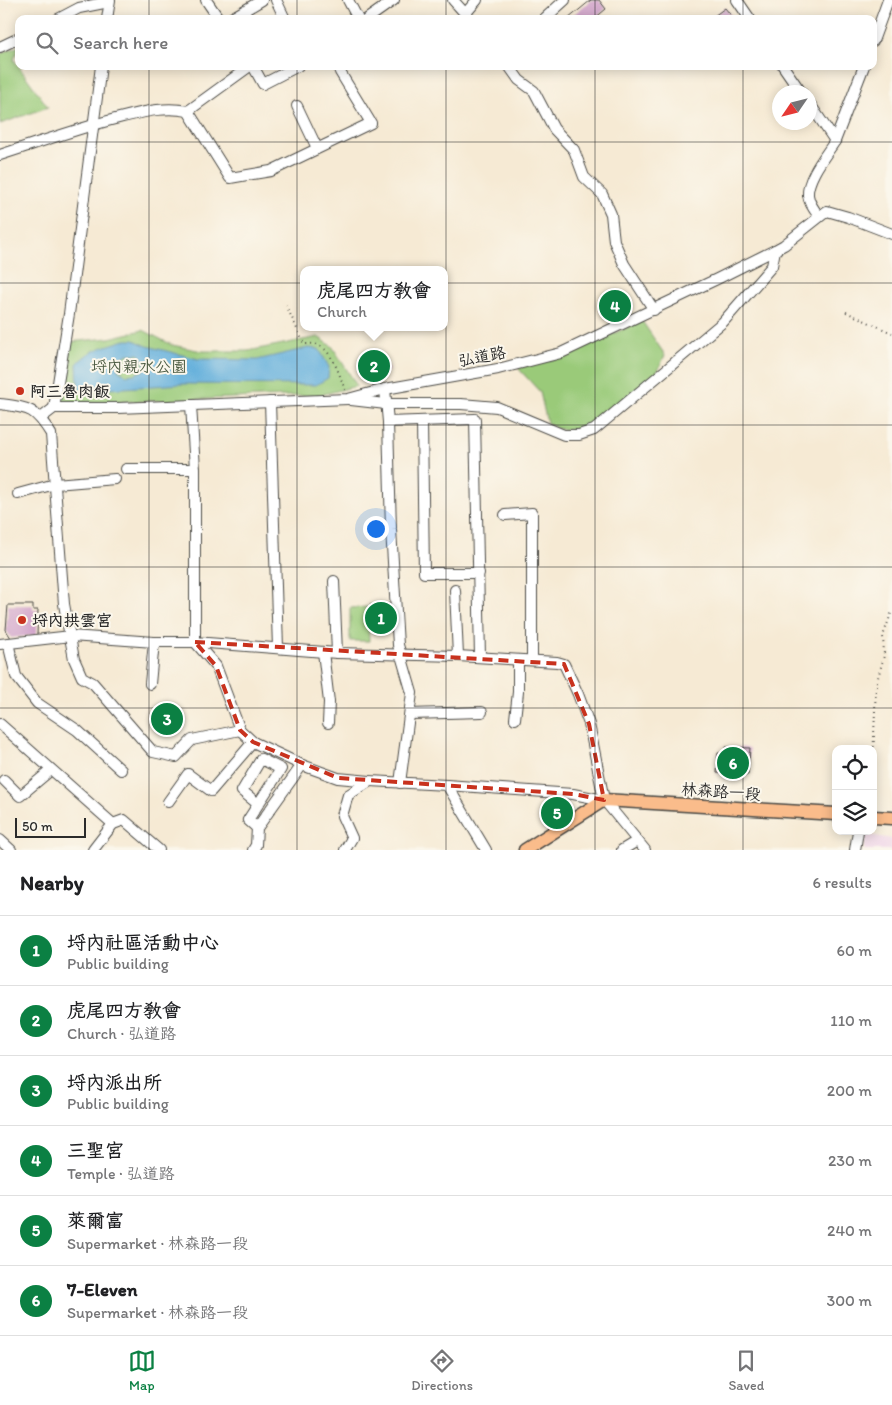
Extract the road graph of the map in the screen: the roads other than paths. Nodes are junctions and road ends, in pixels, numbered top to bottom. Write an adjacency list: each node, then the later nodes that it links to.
1 (206, 0): 14 (street)
2 (262, 0): 15 (street)
3 (276, 0): 16 (street)
4 (348, 0): 17 (street)
5 (394, 0): 18 (street)
6 (453, 0): 19 (street)
7 (477, 0): 20 (street)
8 (565, 0): 21 (street)
9 (737, 0): 22 (street)
10 (888, 0): 23 (street)
11 (109, 1): 12 (street); 13 (street)
12 (66, 15)
13 (107, 15)
14 (216, 15)
15 (237, 15)
16 (283, 15)
17 (356, 15)
18 (373, 15)
19 (466, 15)
20 (468, 15)
21 (548, 15)
22 (747, 15)
23 (877, 30)
24 (15, 40): 25 (street)
25 (0, 48)
26 (101, 70): 38 (street)
27 (245, 70): 36 (street)
28 (254, 70): 29 (street)
29 (290, 70)
30 (340, 70): 40 (street)
31 (512, 70): 45 (street)
32 (786, 70): 34 (street)
33 (862, 70): 39 (street)
34 (797, 85)
35 (297, 106): 40 (street)
36 (188, 110): 38 (street); 40 (street)
37 (817, 114): 39 (street)
38 (94, 124): 41 (street); 52 (street)
39 (835, 141): 42 (street)
40 (317, 148)
41 (0, 155)
42 (819, 216): 43 (street); 44 (street, 弘道路)
43 (892, 234)
44 (775, 250): 45 (street, 弘道路); 50 (street)
45 (654, 310): 46 (street, 弘道路)
46 (385, 389): 47 (street, 弘道路); 50 (street)
47 (348, 399): 48 (street, 弘道路); 50 (street)
48 (270, 402): 51 (street, 弘道路); 69 (street)
49 (0, 404): 53 (street)
50 (386, 404): 55 (street)
51 (191, 405): 52 (street, 弘道路); 57 (street)
52 (54, 408): 53 (street)
53 (41, 418): 59 (street)
54 (422, 421): 55 (street); 62 (street); 62 (street)
55 (388, 422): 72 (street)
56 (126, 469): 57 (street)
57 (195, 469): 67 (street)
58 (115, 479): 59 (street)
59 (55, 484): 60 (street); 65 (street)
60 (18, 494)
61 (506, 515): 76 (street)
62 (479, 574): 74 (street)
63 (334, 581): 71 (street)
64 (455, 590): 73 (street)
65 (71, 636): 66 (street); 68 (street); 83 (street)
66 (154, 642): 67 (street); 77 (street)
67 (195, 642): 69 (street); 83 (street)
68 (4, 643): 87 (street)
69 (278, 648): 70 (street)
70 (323, 652): 71 (street); 81 (street)
71 (338, 653): 72 (street)
72 (401, 656): 73 (street); 79 (street)
73 (458, 656): 74 (street)
74 (480, 657): 75 (street)
75 (518, 660): 76 (street); 80 (street)
76 (532, 660): 92 (street)
77 (150, 684)
78 (482, 712): 79 (street)
79 (410, 714): 90 (street)
80 (515, 719)
81 (328, 723)
82 (0, 724): 86 (street)
83 (240, 730): 84 (street)
84 (253, 742): 85 (street); 93 (street)
85 (302, 765): 89 (street); 99 (street)
86 (52, 770): 88 (street); 98 (street)
87 (121, 770)
88 (4, 780)
89 (370, 781): 90 (street); 107 (street)
90 (400, 783): 91 (street)
91 (447, 785): 92 (street); 108 (street)
92 (604, 800): 95 (main road, 林森路一段); 102 (street); 109 (main road)
93 (168, 802)
94 (258, 804): 99 (street)
95 (832, 814)
96 (877, 817): 97 (main road)
97 (892, 818)
98 (113, 824): 104 (street); 105 (street)
99 (257, 828): 106 (street)
100 (857, 835): 112 (street)
101 (0, 840): 103 (street)
102 (637, 841): 110 (street); 111 (street)
103 (10, 850)
104 (93, 850)
105 (159, 850)
106 (253, 850)
107 (345, 850)
108 (486, 850)
109 (525, 850)
110 (622, 850)
111 (645, 850)
112 (855, 850)

